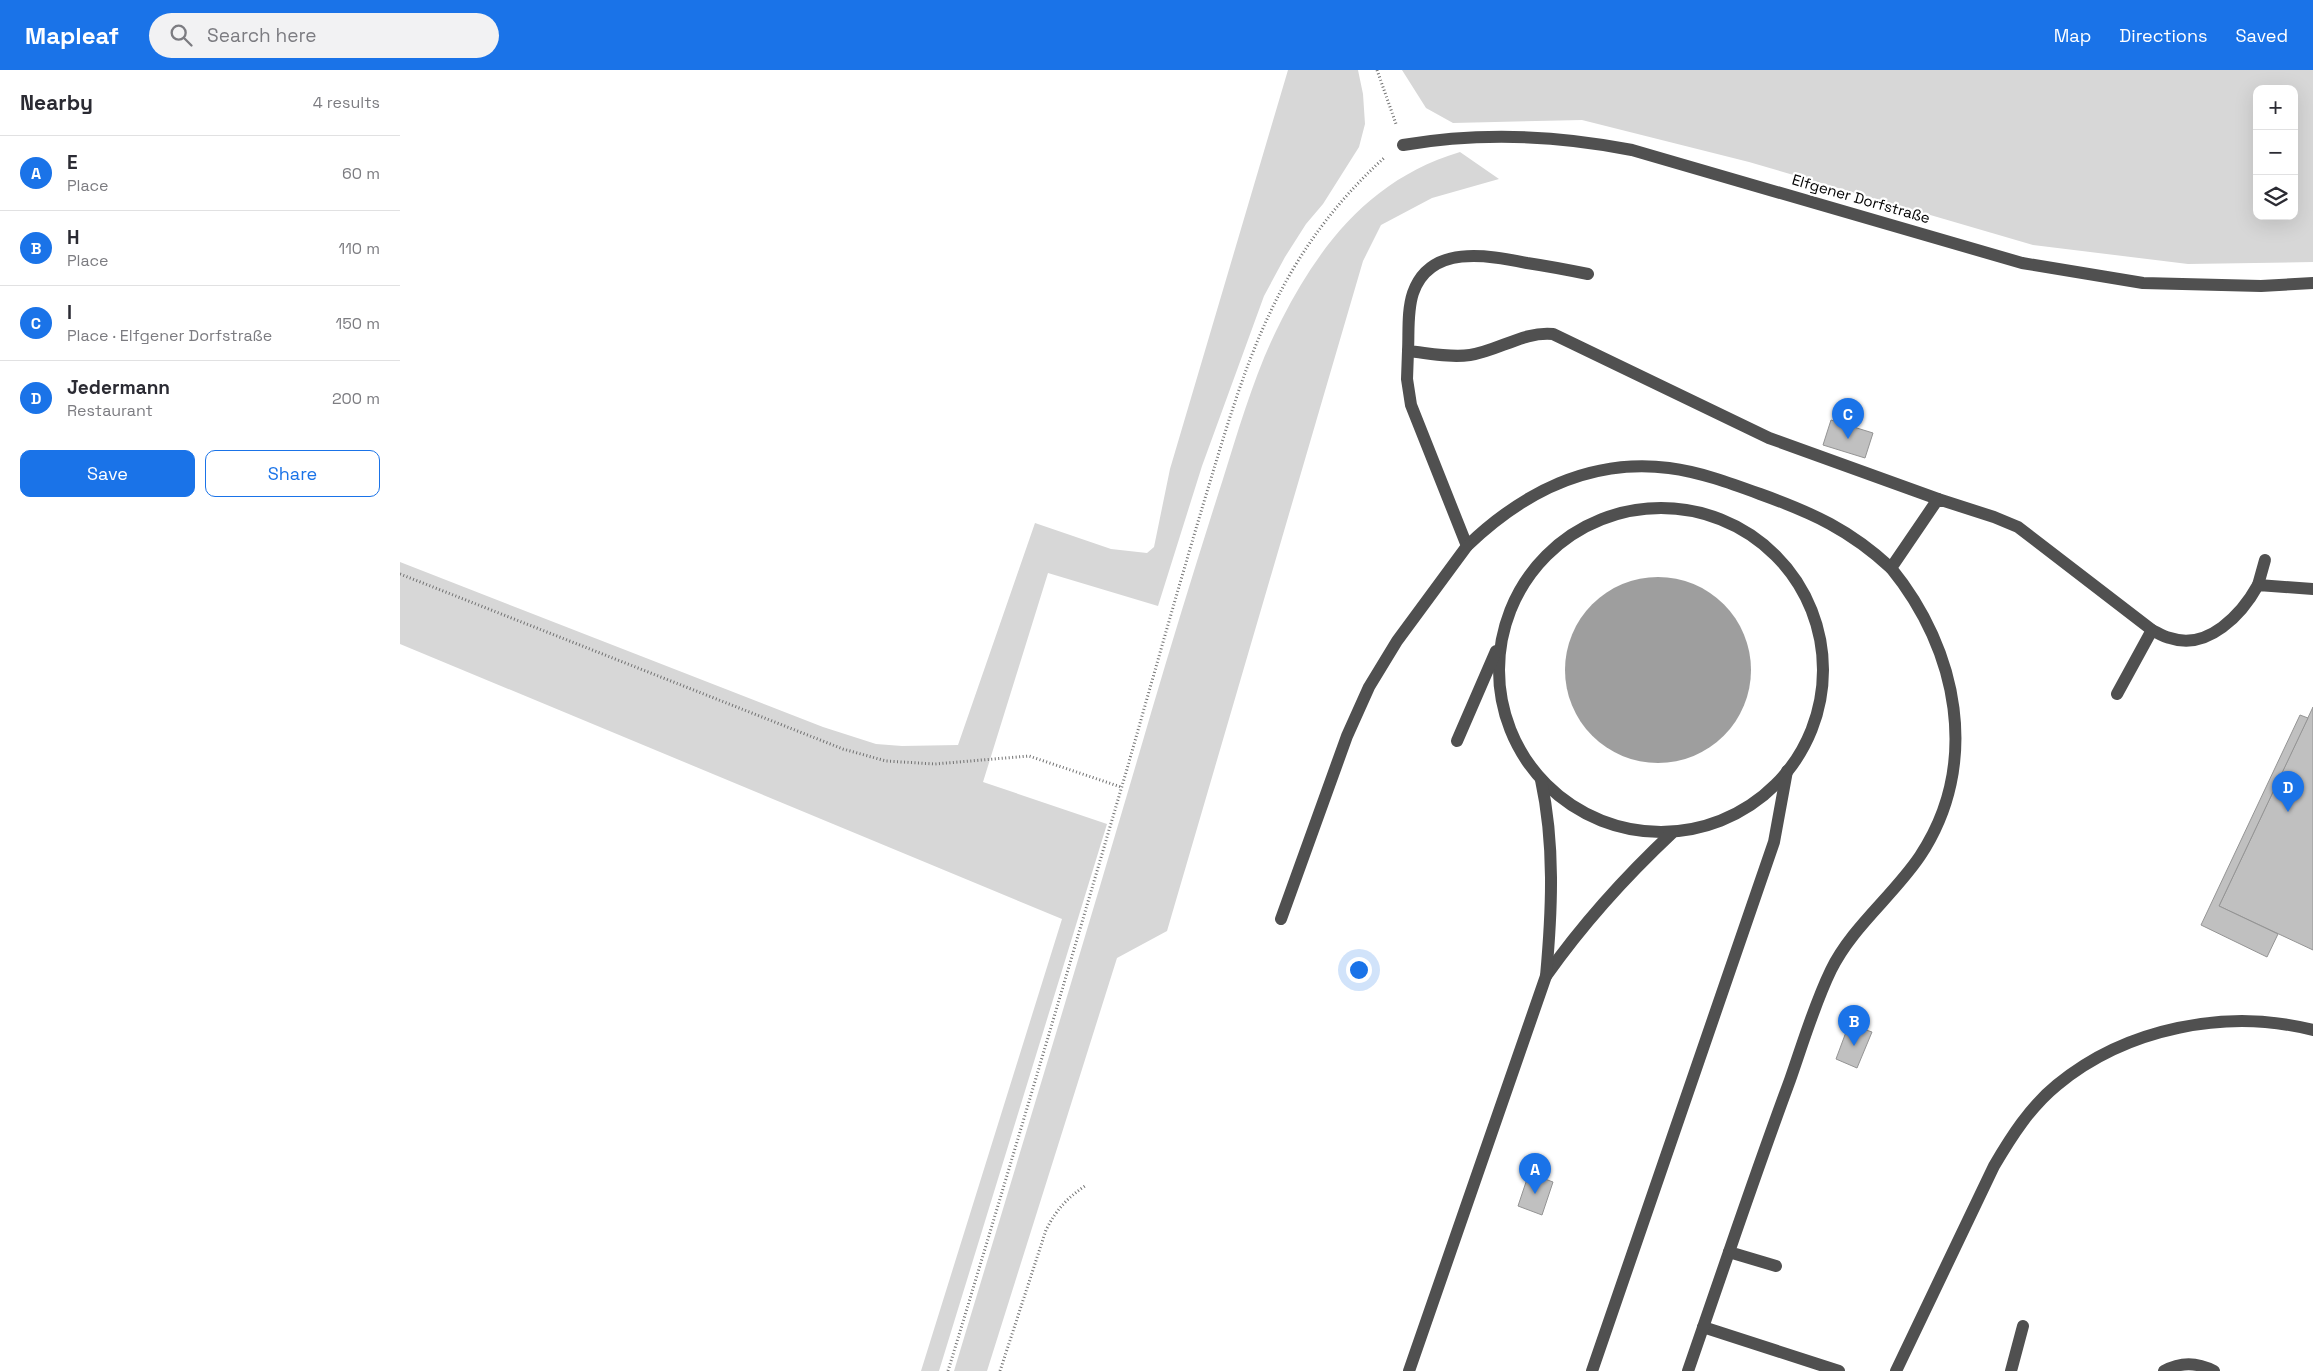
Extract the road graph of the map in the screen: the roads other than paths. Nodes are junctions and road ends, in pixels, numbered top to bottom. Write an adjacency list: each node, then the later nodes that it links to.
1 (1403, 145): 3 (street, Elfgener Dorfstraße)
2 (1588, 274): 4 (street)
3 (2313, 283)
4 (1408, 351): 5 (street); 6 (street)
5 (1938, 499): 8 (street); 11 (street)
6 (1467, 546): 8 (street); 18 (street)
7 (2265, 560): 9 (street)
8 (1891, 568): 21 (street)
9 (2258, 585): 10 (street); 11 (street)
10 (2313, 589)
11 (2152, 630): 13 (street)
12 (1501, 639): 14 (street); 15 (street); 16 (street)
13 (2117, 694)
14 (1457, 741)
15 (1787, 771): 17 (street); 26 (street)
16 (1541, 780): 17 (street); 19 (street)
17 (1673, 832): 19 (street)
18 (1281, 919)
19 (1546, 976): 25 (street)
20 (2313, 1030): 29 (street)
21 (1729, 1252): 22 (street); 24 (street)
22 (1776, 1266)
23 (2023, 1326): 30 (street)
24 (1703, 1327): 27 (street); 28 (street)
25 (1409, 1371)
26 (1592, 1371)
27 (1688, 1371)
28 (1839, 1371)
29 (1896, 1371)
30 (2011, 1371)
31 (2164, 1371): 32 (street)
32 (2214, 1371)

